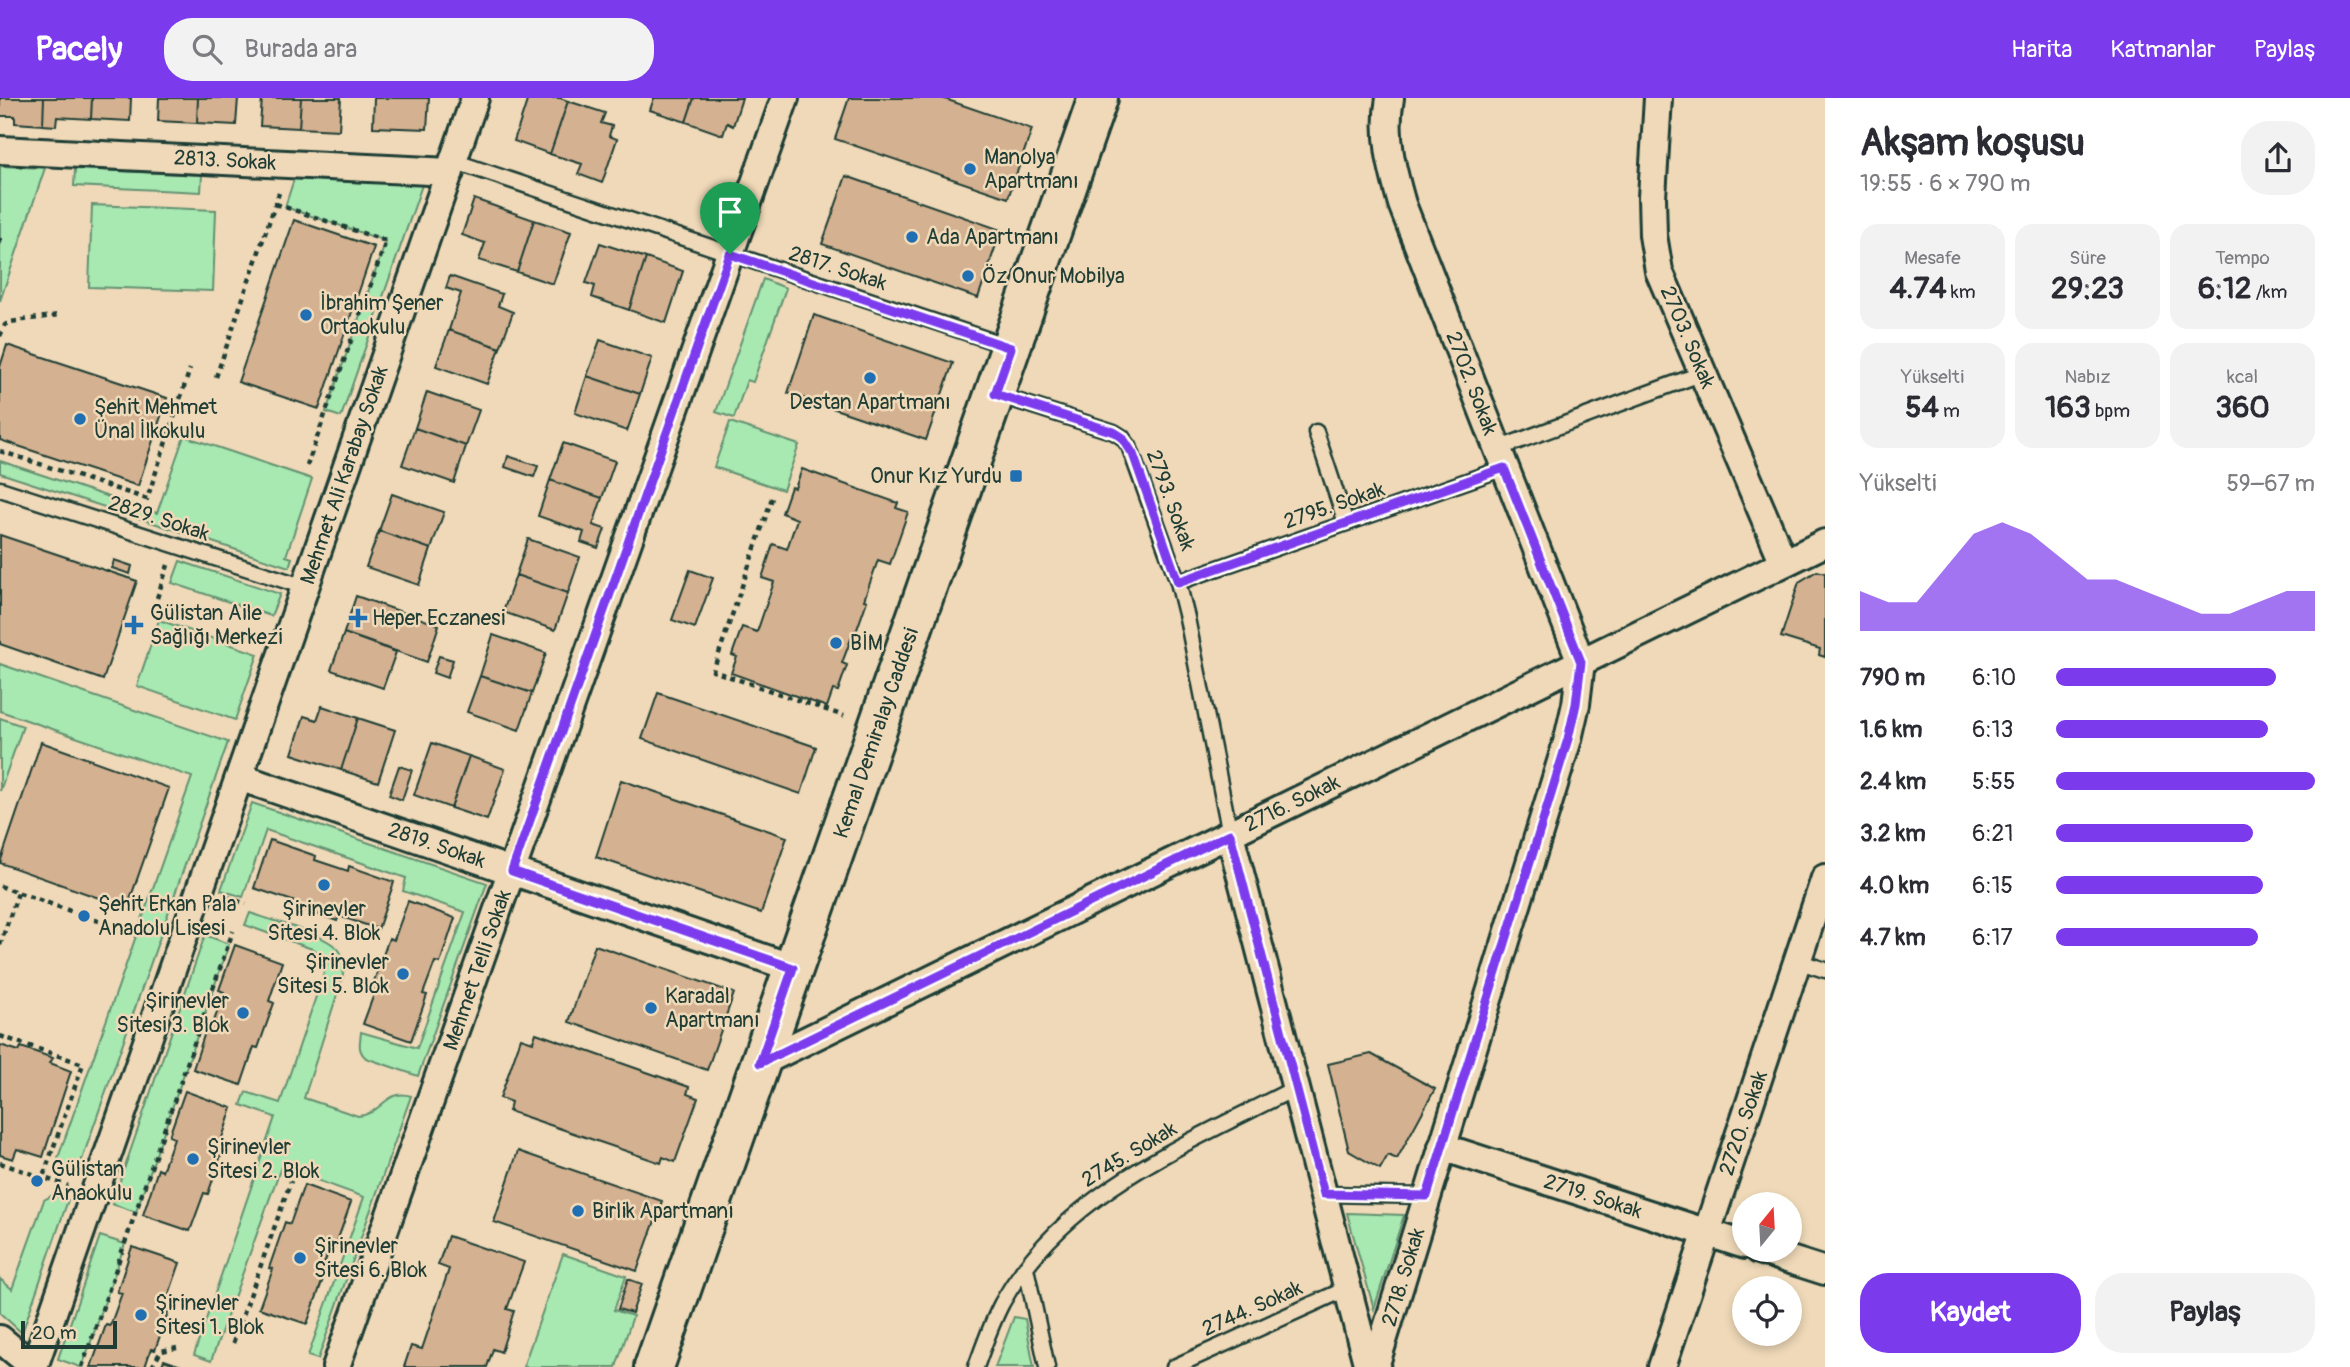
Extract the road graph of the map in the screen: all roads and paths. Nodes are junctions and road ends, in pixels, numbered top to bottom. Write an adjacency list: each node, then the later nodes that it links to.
1 (475, 98): 7 (street, Mehmet Ali Karabay Sokak)
2 (785, 98): 10 (street, Mehmet Telli Sokak)
3 (1098, 98): 13 (street, Kemal Demiralay Caddesi)
4 (1390, 98): 20 (street, 2702. Sokak)
5 (1658, 98): 15 (street, 2703. Sokak)
6 (0, 150): 7 (street, 2813. Sokak)
7 (452, 166): 10 (lane, 2817. Sokak); 28 (street, Mehmet Ali Karabay Sokak)
8 (280, 191): 9 (path)
9 (276, 204): 16 (path); 21 (path)
10 (730, 254): 13 (lane, 2817. Sokak); 33 (street, Mehmet Telli Sokak)
11 (59, 315): 12 (path)
12 (0, 336)
13 (1011, 348): 17 (street, Kemal Demiralay Caddesi)
14 (190, 369): 19 (path)
15 (1703, 373): 20 (lane, 2795. Sokak); 26 (street, 2703. Sokak)
16 (216, 377)
17 (995, 394): 27 (lane, 2793. Sokak); 43 (street, Kemal Demiralay Caddesi)
18 (1316, 432): 24 (lane)
19 (0, 451)
20 (1501, 459): 24 (lane, 2795. Sokak); 29 (street, 2702. Sokak)
21 (307, 466)
22 (0, 489): 28 (lane, 2829. Sokak)
23 (772, 498): 30 (path)
24 (1346, 523): 27 (lane, 2795. Sokak)
25 (1825, 543): 26 (street, 2716. Sokak)
26 (1784, 563): 29 (street, 2716. Sokak)
27 (1178, 582): 32 (lane, 2793. Sokak)
28 (305, 587): 31 (street, Mehmet Ali Karabay Sokak)
29 (1581, 662): 32 (street, 2716. Sokak); 48 (street, 2718. Sokak)
30 (854, 720)
31 (239, 777): 33 (street, 2819. Sokak); 64 (street, Mehmet Ali Karabay Sokak)
32 (1230, 834): 46 (street, 2716. Sokak); 47 (street)
33 (512, 871): 43 (street, 2819. Sokak); 67 (street, Mehmet Telli Sokak)
34 (1825, 878): 42 (street, 2720. Sokak)
35 (0, 886): 36 (path)
36 (18, 892): 39 (path); 41 (path)
37 (219, 895): 38 (path)
38 (246, 904)
39 (121, 929)
40 (233, 931): 65 (path)
41 (0, 945)
42 (1797, 961): 44 (lane); 55 (street, 2720. Sokak)
43 (793, 968): 46 (street, Kemal Demiralay Caddesi)
44 (1825, 970)
45 (0, 1036): 50 (path)
46 (760, 1063): 68 (street, Kemal Demiralay Caddesi)
47 (1297, 1087): 53 (street); 58 (lane, 2745. Sokak)
48 (1442, 1147): 54 (street, 2718. Sokak); 55 (street, 2719. Sokak)
49 (0, 1163): 50 (path)
50 (43, 1177): 52 (path)
51 (291, 1181): 62 (path)
52 (73, 1187)
53 (1324, 1194): 54 (lane); 60 (street)
54 (1427, 1196): 73 (street, 2718. Sokak)
55 (1706, 1233): 56 (street, 2719. Sokak); 74 (street, 2720. Sokak)
56 (1732, 1241)
57 (1799, 1262): 59 (street)
58 (1026, 1269): 69 (lane, 2745. Sokak); 70 (lane)
59 (1825, 1270)
60 (1348, 1288): 71 (lane, 2744. Sokak); 72 (street)
61 (0, 1339): 64 (street)
62 (233, 1343)
63 (177, 1348): 66 (path)
64 (34, 1367)
65 (82, 1367)
66 (152, 1367)
67 (336, 1367)
68 (654, 1367)
69 (976, 1367)
70 (1047, 1367)
71 (1174, 1367)
72 (1368, 1367)
73 (1375, 1367)
74 (1662, 1367)

